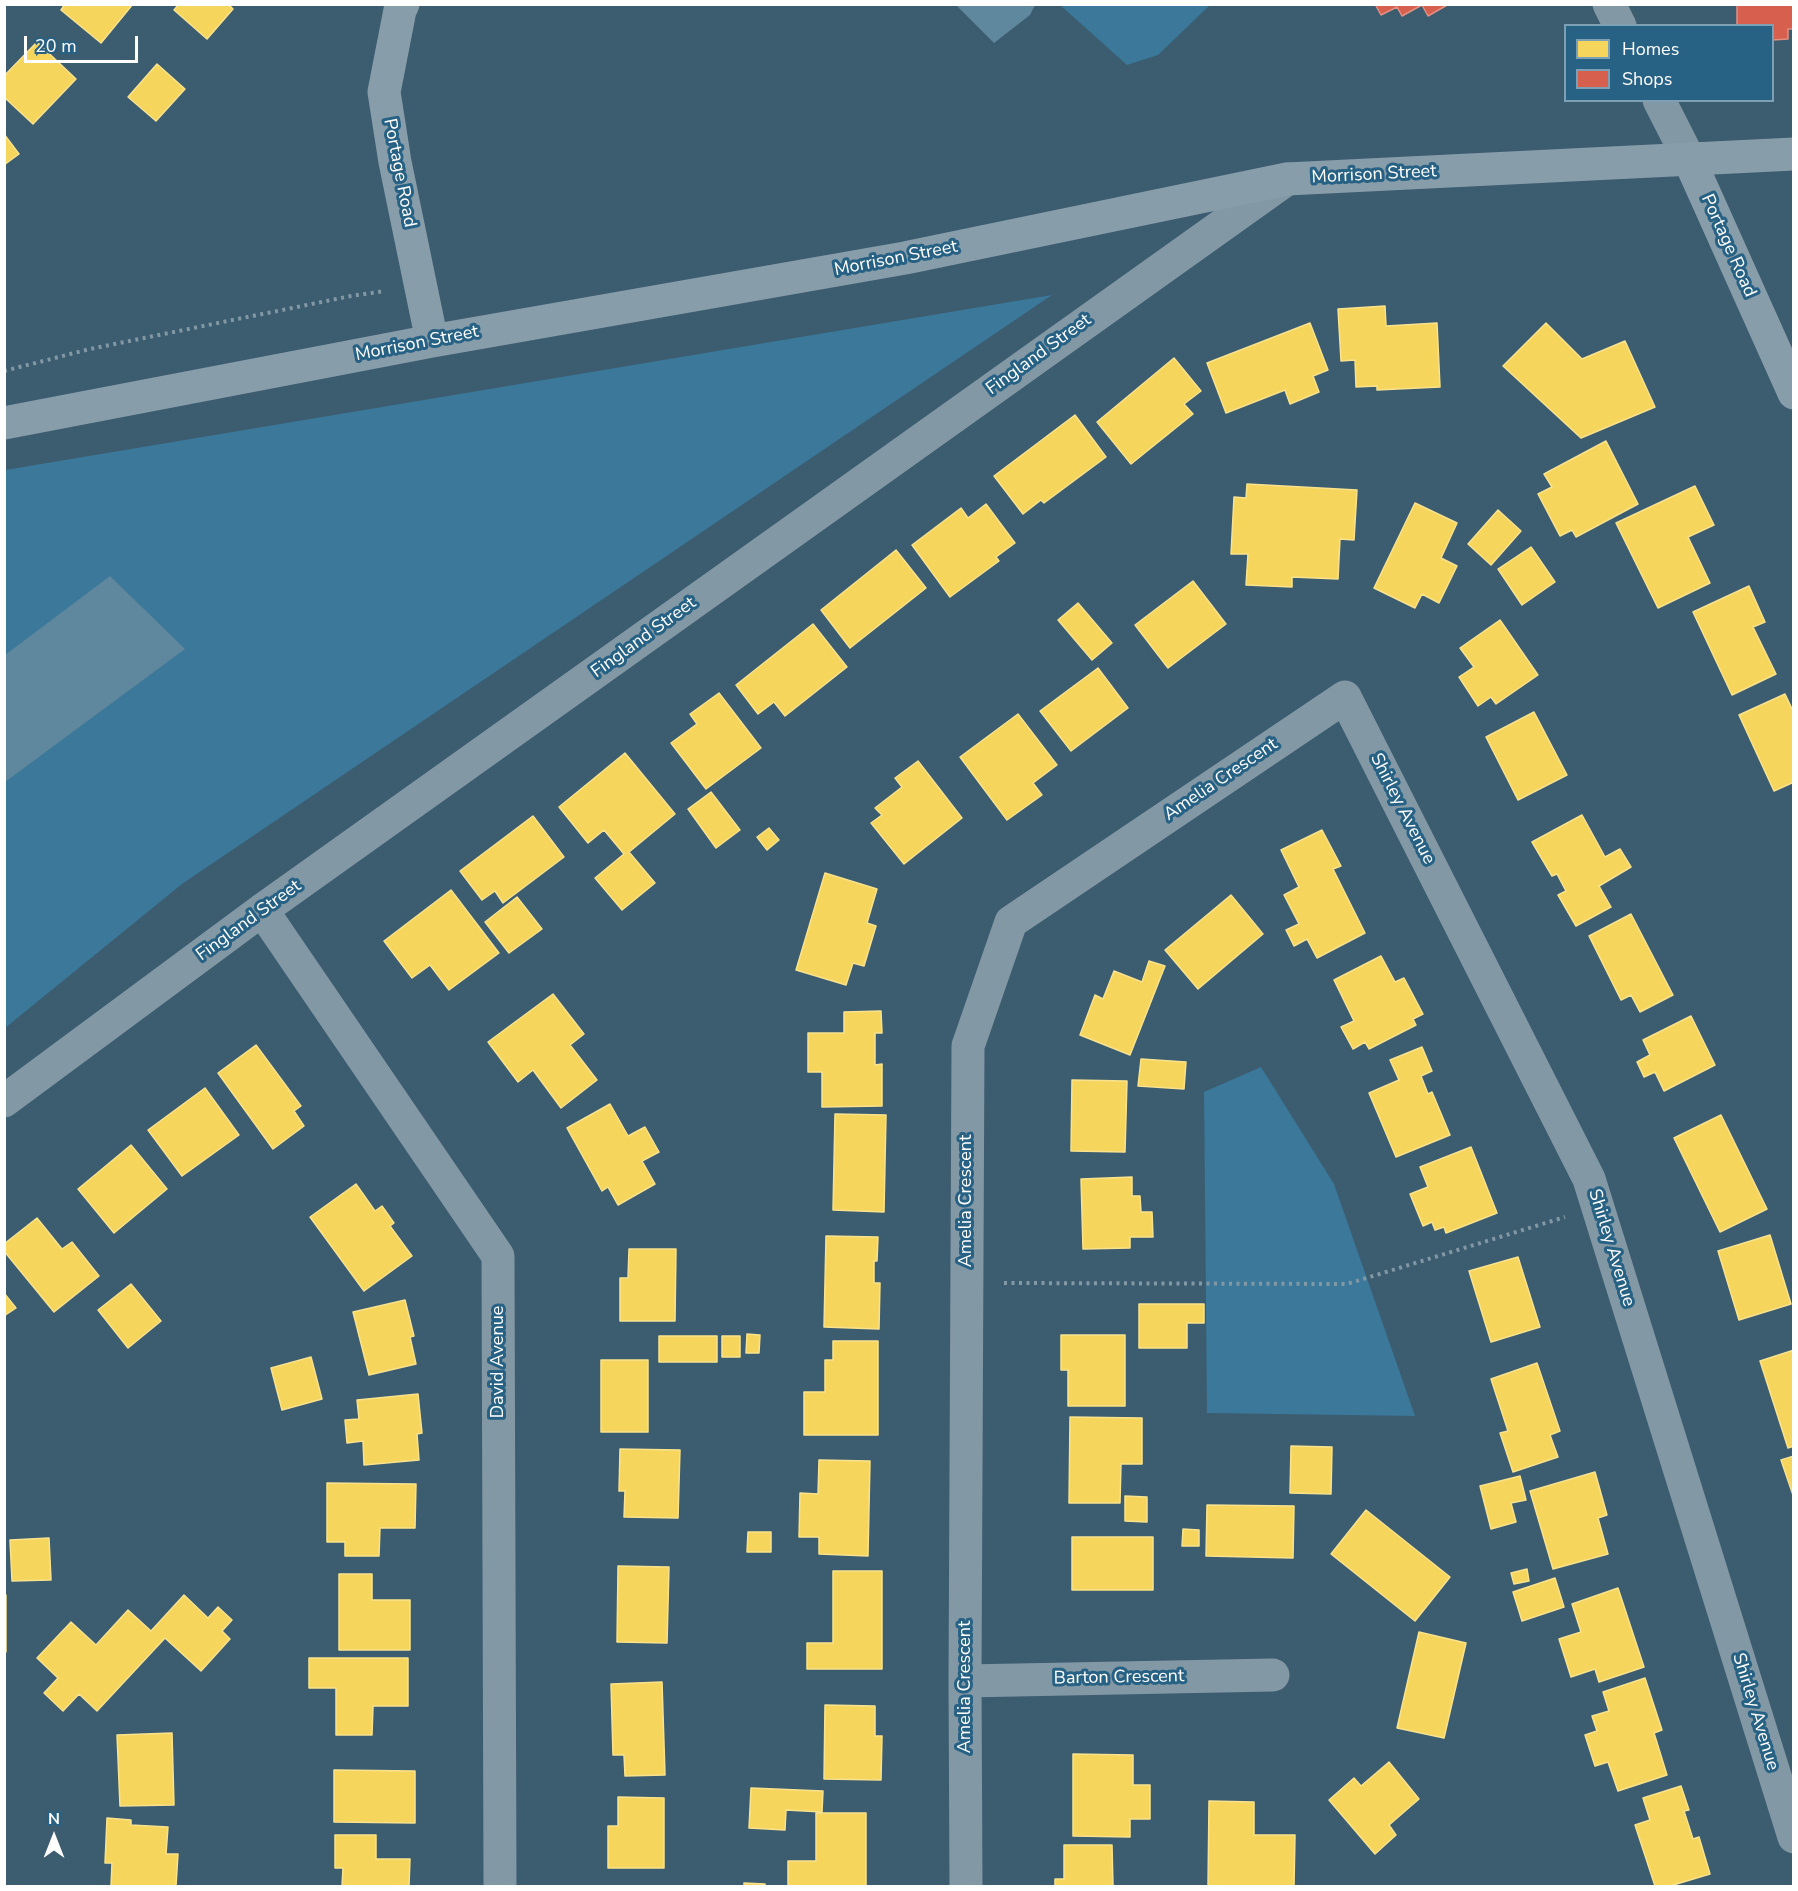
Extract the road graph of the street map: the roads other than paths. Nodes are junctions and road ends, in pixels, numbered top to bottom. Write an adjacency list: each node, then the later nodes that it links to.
1 (403, 4): 8 (street, Portage Road)
2 (1609, 4): 3 (street)
3 (1619, 24)
4 (1660, 102): 6 (street, Portage Road)
5 (1794, 154): 6 (street, Morrison Street)
6 (1689, 159): 7 (street, Morrison Street); 9 (street, Portage Road)
7 (1287, 179): 8 (street, Morrison Street); 12 (street, Fingland Street)
8 (432, 341): 10 (street, Morrison Street)
9 (1794, 393)
10 (4, 423)
11 (1341, 699): 15 (street, Amelia Crescent); 16 (street, Shirley Avenue)
12 (262, 910): 13 (street, Fingland Street); 17 (street, David Avenue)
13 (4, 1101)
14 (1273, 1675): 15 (street, Barton Crescent)
15 (965, 1681): 18 (street, Amelia Crescent)
16 (1794, 1837)
17 (500, 1887)
18 (966, 1887)

